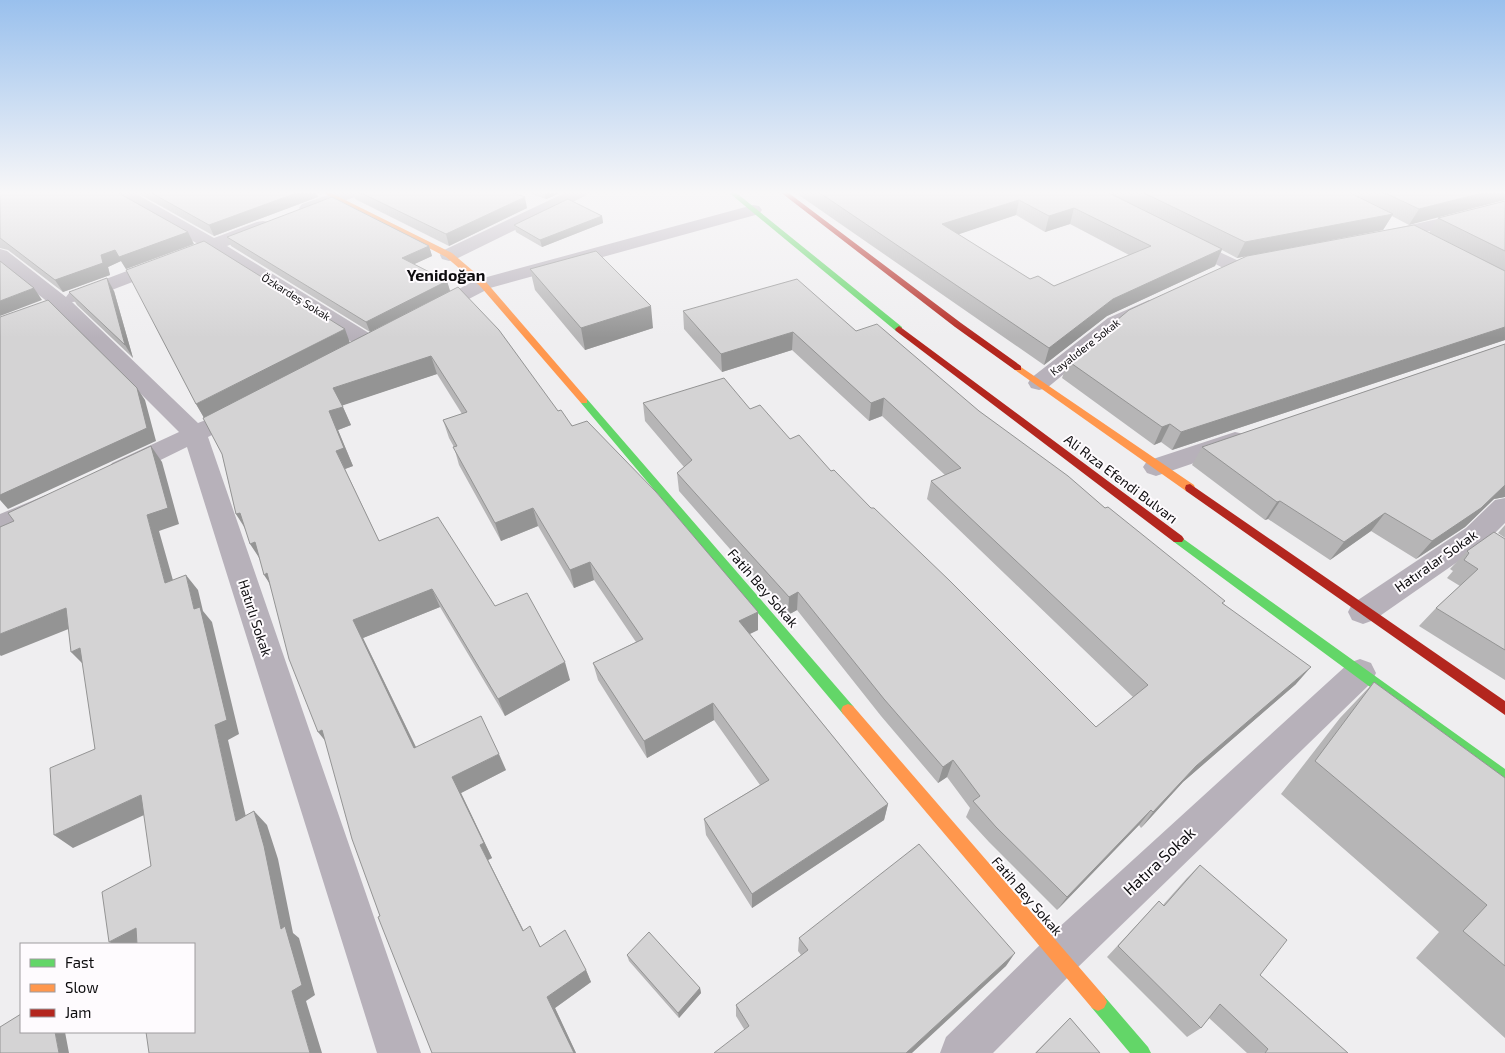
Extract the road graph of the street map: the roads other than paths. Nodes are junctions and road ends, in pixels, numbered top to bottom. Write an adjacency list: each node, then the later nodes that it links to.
1 (205, 240): 10 (street, Özkardeş Sokak)
2 (226, 240): 10 (street)
3 (422, 240): 13 (main road, Fatih Bey Sokak)
4 (475, 240): 13 (street)
5 (643, 240): 15 (street)
6 (790, 240): 30 (main road, Ali Rıza Efendi Bulvarı)
7 (847, 240): 20 (main road, Ali Rıza Efendi Bulvarı)
8 (1181, 240): 14 (street)
9 (1421, 240): 11 (street)
10 (213, 245): 17 (street); 19 (street, Özkardeş Sokak)
11 (1430, 245)
12 (0, 255): 17 (street, Hatırlı Sokak)
13 (449, 255): 15 (main road, Fatih Bey Sokak)
14 (1253, 262)
15 (483, 284): 18 (street); 33 (main road, Fatih Bey Sokak)
16 (1166, 298): 20 (street, Kayalıdere Sokak)
17 (52, 306): 23 (street, Hatırlı Sokak)
18 (413, 320)
19 (343, 356)
20 (1038, 383): 24 (main road, Ali Rıza Efendi Bulvarı)
21 (230, 416): 23 (street)
22 (1260, 431): 24 (street)
23 (195, 434): 25 (street); 34 (street, Hatırlı Sokak)
24 (1156, 467): 29 (main road, Ali Rıza Efendi Bulvarı)
25 (98, 480)
26 (62, 497): 28 (street)
27 (1505, 507): 29 (street, Hatıralar Sokak)
28 (0, 526)
29 (1363, 612): 31 (main road, Ali Rıza Efendi Bulvarı)
30 (1360, 673): 32 (main road, Ali Rıza Efendi Bulvarı); 33 (street, Hatıra Sokak)
31 (1505, 709)
32 (1505, 778)
33 (1058, 956): 35 (street, Hatıra Sokak); 36 (main road, Fatih Bey Sokak)
34 (398, 1053)
35 (962, 1053)
36 (1142, 1053)

